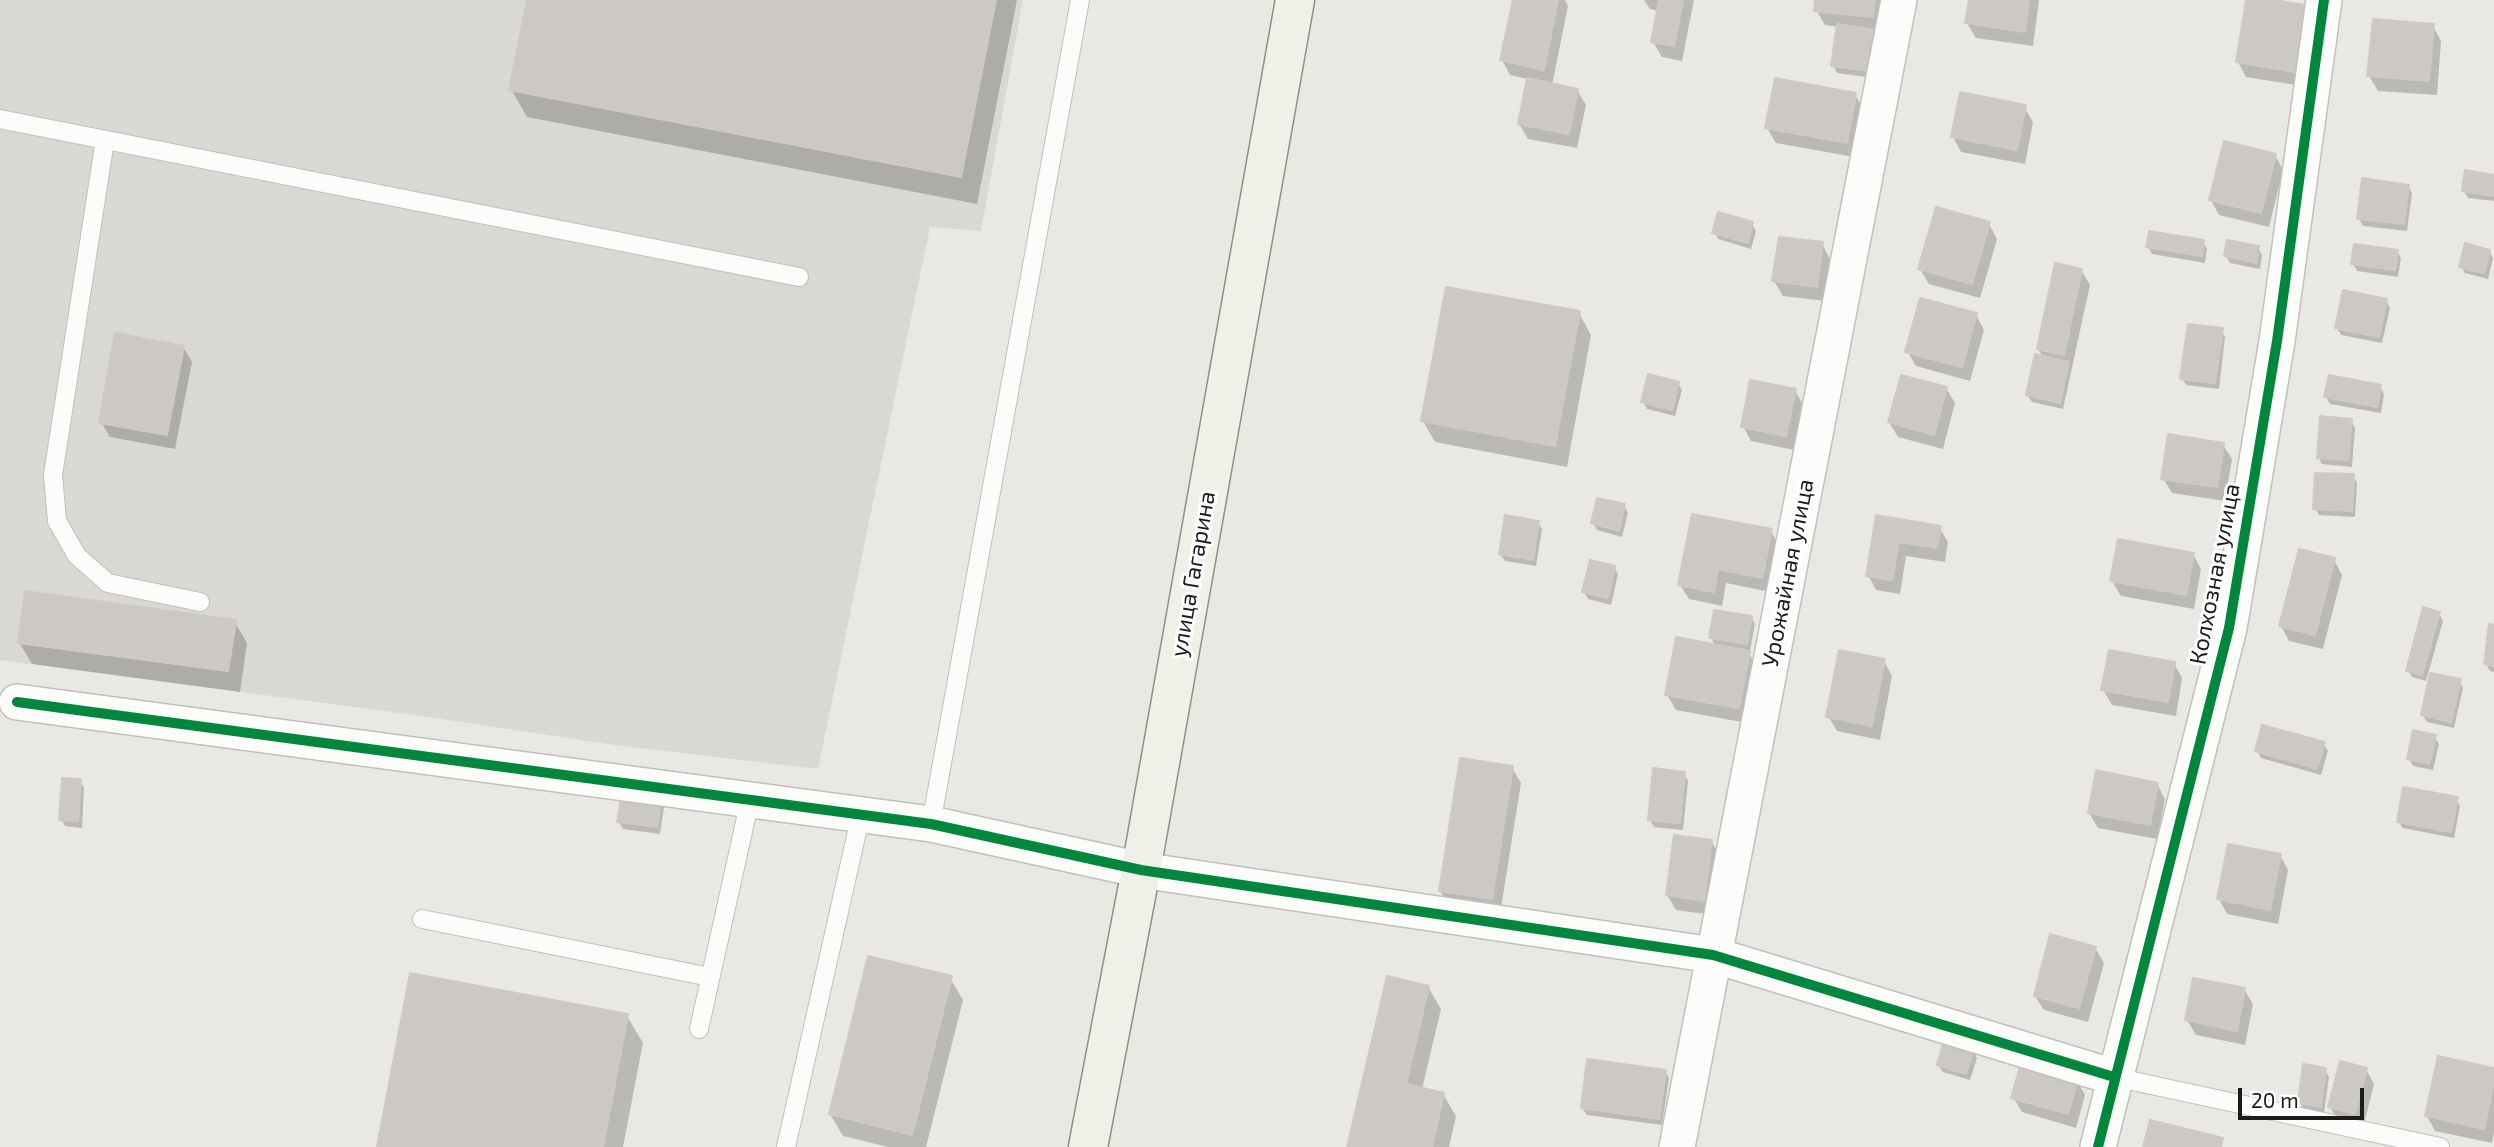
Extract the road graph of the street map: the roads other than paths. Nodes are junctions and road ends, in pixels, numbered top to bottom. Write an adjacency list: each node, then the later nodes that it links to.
1 (1080, 0): 12 (lane)
2 (1295, 0): 13 (main road, улица Гагарина)
3 (1899, 0): 15 (street, Урожайная улица)
4 (2324, 0): 18 (street, Колхозная улица)
5 (0, 119): 6 (lane)
6 (105, 140): 7 (lane); 8 (lane)
7 (799, 277)
8 (200, 602)
9 (17, 702): 10 (street)
10 (750, 800): 11 (street); 16 (lane)
11 (861, 814): 12 (street); 19 (lane)
12 (931, 824): 13 (street)
13 (1141, 870): 15 (street); 20 (main road, улица Гагарина)
14 (422, 919): 16 (lane)
15 (1713, 955): 18 (street); 21 (street, Урожайная улица)
16 (710, 977): 17 (lane)
17 (699, 1028)
18 (2115, 1077): 22 (street, Колхозная улица); 23 (lane)
19 (786, 1147)
20 (1088, 1147)
21 (1677, 1147)
22 (2098, 1147)
23 (2440, 1147)

